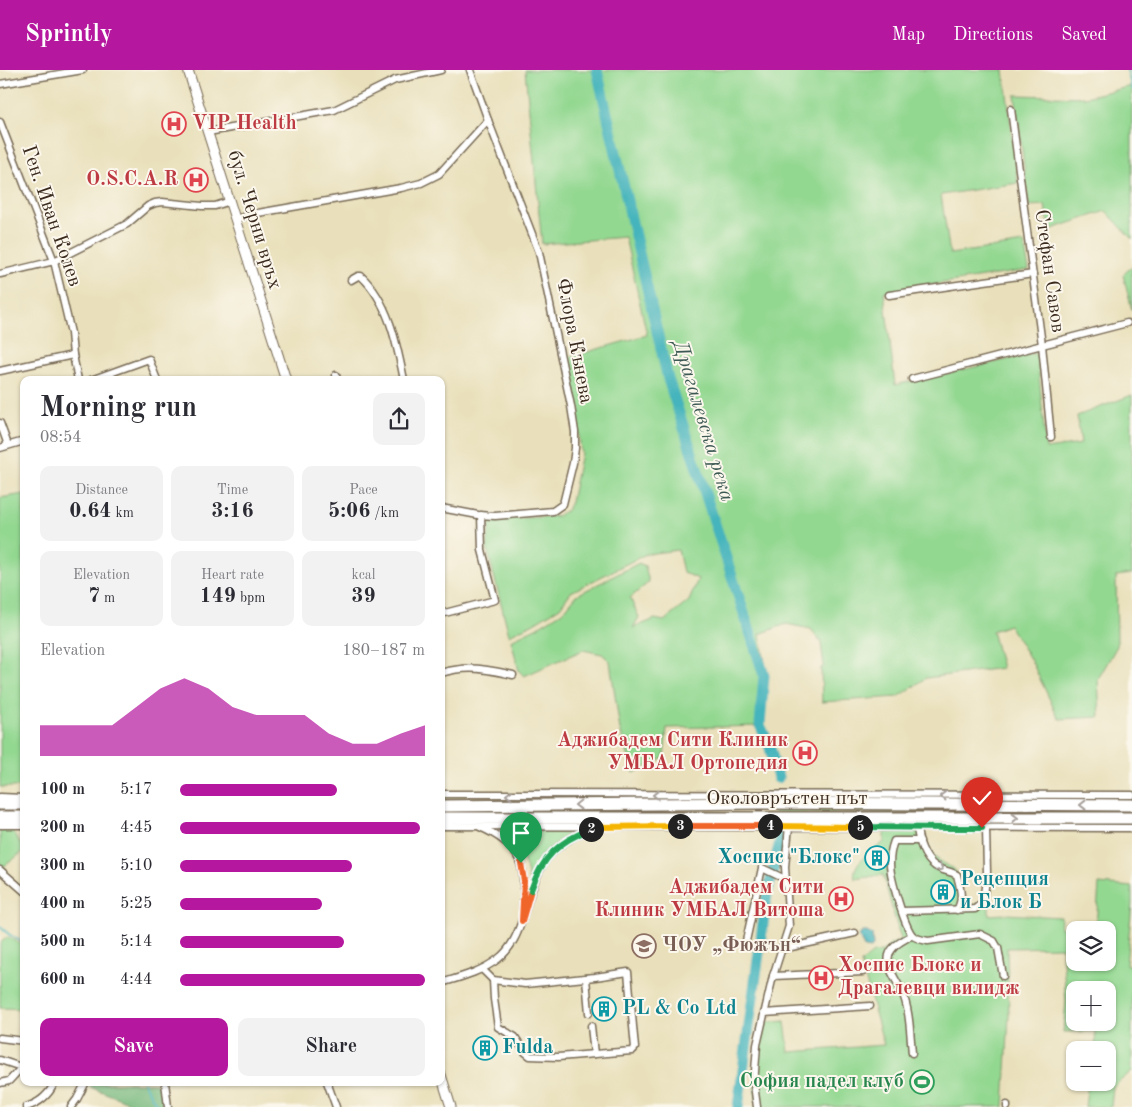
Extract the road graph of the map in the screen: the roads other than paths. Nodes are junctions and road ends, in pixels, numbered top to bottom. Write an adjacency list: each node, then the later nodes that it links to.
1 (83, 70): 5 (street)
2 (188, 70): 9 (main road, бул. Черни връх)
3 (441, 70): 9 (street)
4 (470, 70): 7 (street, Флора Кънева)
5 (0, 84)
6 (1011, 109): 14 (street, Стефан Савов)
7 (488, 120): 11 (street); 33 (street, Флора Кънева)
8 (0, 122): 12 (street, Ген. Иван Колев)
9 (208, 132): 10 (main road, бул. Черни връх)
10 (230, 201): 11 (main road, бул. Черни връх); 12 (street)
11 (235, 219): 24 (main road, бул. Черни връх)
12 (54, 261): 13 (street); 19 (street, Ген. Иван Колев)
13 (0, 274)
14 (1033, 274): 16 (street); 18 (street, Стефан Савов)
15 (350, 280): 25 (street)
16 (889, 295)
17 (1127, 323): 18 (street)
18 (1042, 345): 26 (street); 28 (street, Стефан Савов)
19 (73, 355): 20 (street); 21 (street, Ген. Иван Колев)
20 (0, 371)
21 (77, 376)
22 (102, 376): 23 (street)
23 (155, 376)
24 (285, 376)
25 (403, 376)
26 (912, 379)
27 (0, 423): 30 (street)
28 (1051, 437)
29 (20, 442): 30 (street)
30 (8, 445): 31 (street)
31 (0, 448)
32 (445, 509): 33 (street, Флора Кънева)
33 (480, 515): 34 (street)
34 (445, 613)
35 (445, 672): 36 (street)
36 (513, 675)
37 (445, 794): 38 (street, Околовръстен път, one-way to 37)
38 (700, 795): 40 (street, Околовръстен път); 46 (highway)
39 (1132, 795): 40 (street, Околовръстен път, one-way to 40)
40 (720, 796): 43 (highway)
41 (0, 798): 42 (street)
42 (20, 798)
43 (761, 803): 46 (highway, Околовръстен път); 47 (highway, Околовръстен път, one-way to 43)
44 (0, 804): 45 (highway)
45 (20, 804)
46 (662, 804): 48 (highway, Околовръстен път, one-way to 48)
47 (1132, 804)
48 (445, 806)
49 (0, 816): 50 (highway)
50 (20, 817)
51 (445, 818): 52 (highway, Околовръстен път)
52 (659, 818): 53 (highway, Околовръстен път); 59 (highway)
53 (842, 818): 54 (highway, Околовръстен път, one-way to 54); 60 (highway)
54 (1132, 818)
55 (0, 823): 56 (highway)
56 (19, 825)
57 (445, 826): 58 (street, Околовръстен път)
58 (478, 826): 61 (street, Околовръстен път); 71 (street)
59 (700, 826): 60 (street, Околовръстен път); 61 (street, Околовръстен път)
60 (789, 826): 62 (street, Околовръстен път); 67 (street)
61 (597, 827): 71 (street)
62 (917, 827): 63 (street, Околовръстен път); 65 (street)
63 (986, 828): 64 (street, Околовръстен път); 69 (street)
64 (1132, 828)
65 (920, 842): 69 (street, one-way to 69); 70 (street)
66 (0, 870): 68 (street)
67 (785, 879): 74 (street); 75 (street)
68 (20, 888)
69 (957, 910): 70 (street)
70 (902, 911): 73 (street)
71 (522, 921): 76 (street)
72 (855, 934): 75 (street)
73 (912, 935): 79 (street); 89 (street)
74 (746, 941)
75 (782, 949): 78 (street)
76 (482, 969): 81 (street); 82 (street)
77 (863, 972): 78 (street)
78 (773, 976): 85 (street)
79 (1003, 976)
80 (586, 978): 81 (street); 84 (street); 90 (street)
81 (493, 980): 90 (street)
82 (445, 982)
83 (870, 1006): 85 (street)
84 (589, 1013)
85 (764, 1013): 105 (street)
86 (591, 1026): 90 (street)
87 (0, 1038): 88 (street)
88 (20, 1040)
89 (912, 1053)
90 (594, 1054)
91 (0, 1060): 92 (street)
92 (20, 1067)
93 (20, 1071): 94 (street)
94 (0, 1083)
95 (53, 1086): 100 (street)
96 (84, 1086): 101 (street)
97 (165, 1086): 102 (street)
98 (328, 1086): 103 (street)
99 (444, 1086): 104 (main road)
100 (26, 1107)
101 (71, 1107)
102 (168, 1107)
103 (336, 1107)
104 (451, 1107)
105 (757, 1107)

